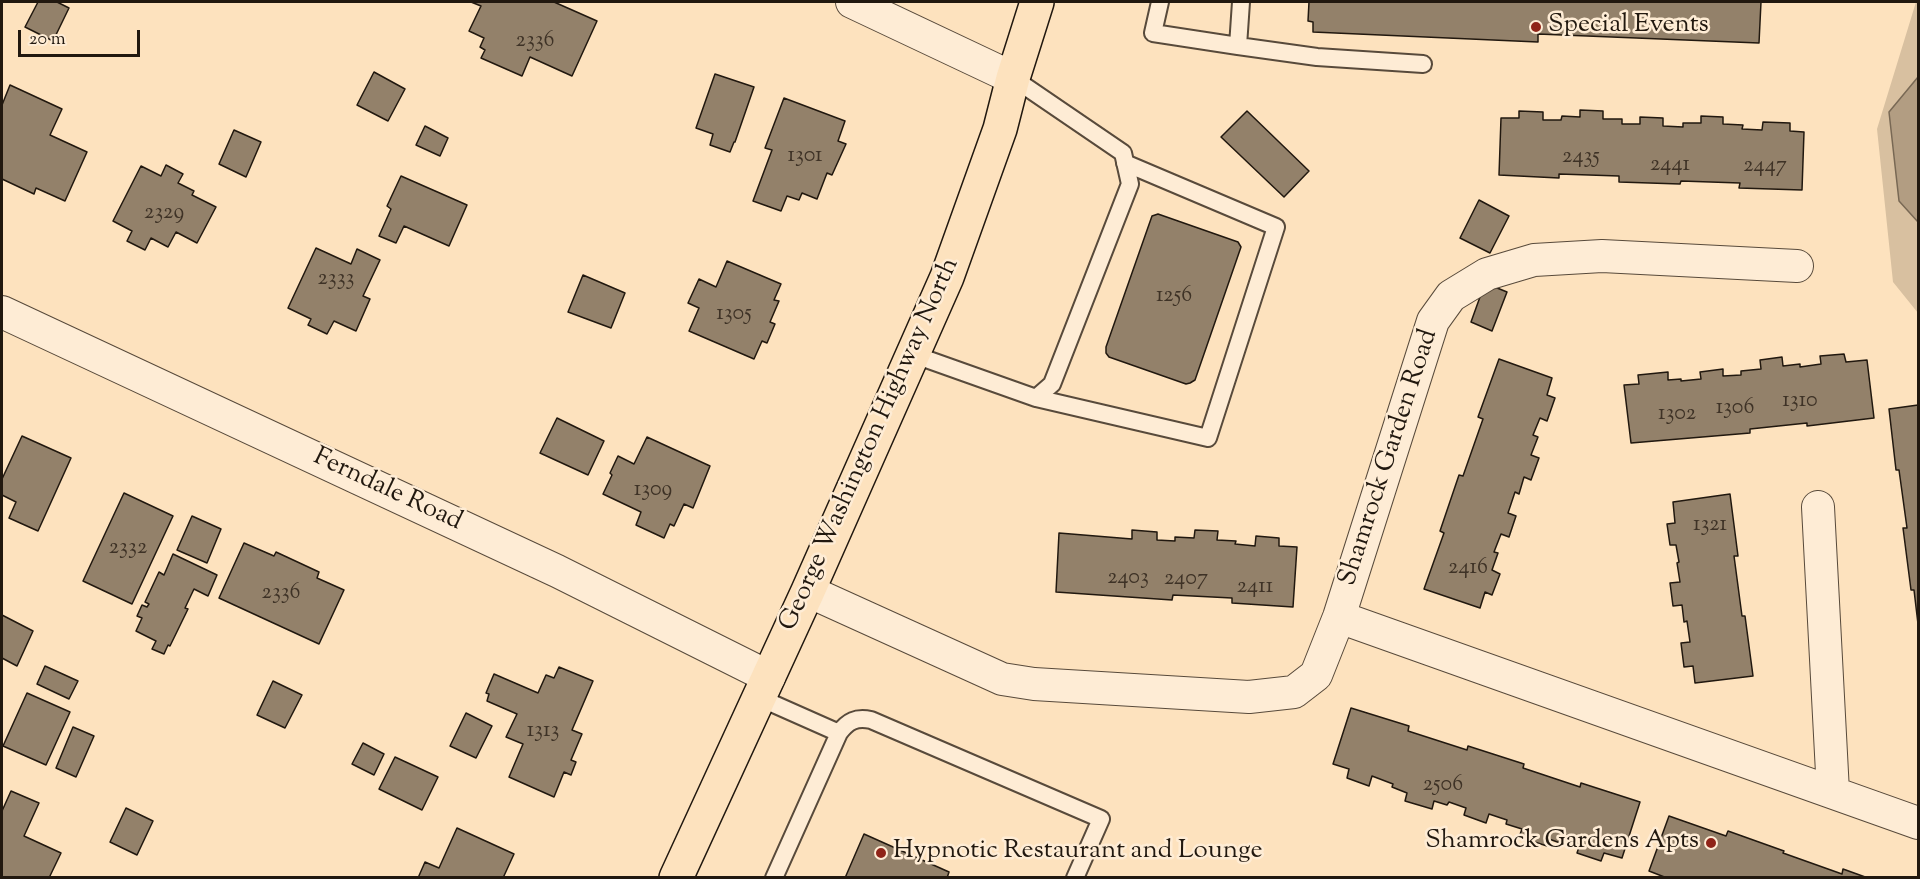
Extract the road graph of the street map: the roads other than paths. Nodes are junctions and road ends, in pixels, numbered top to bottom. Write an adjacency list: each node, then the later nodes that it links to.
1 (852, 2): 7 (street)
2 (1037, 2): 7 (main road, George Washington Highway North)
3 (1160, 2): 5 (lane)
4 (1241, 2): 5 (lane)
5 (1238, 46): 6 (lane)
6 (1423, 64)
7 (1013, 78): 8 (lane); 11 (main road, George Washington Highway North)
8 (1125, 163): 12 (lane); 12 (lane)
9 (1797, 266): 15 (street, Shamrock Garden Road)
10 (2, 312): 16 (street, Ferndale Road)
11 (912, 354): 12 (lane); 14 (main road, George Washington Highway North)
12 (1036, 398)
13 (1818, 507): 18 (street)
14 (808, 591): 15 (street, Shamrock Garden Road); 16 (main road, George Washington Highway North)
15 (1339, 617): 18 (street, Shamrock Garden Road)
16 (764, 688): 17 (lane); 20 (main road, George Washington Highway North)
17 (839, 733): 21 (lane); 22 (lane)
18 (1833, 792): 19 (street, Shamrock Garden Road)
19 (1918, 823)
20 (676, 878)
21 (774, 878)
22 (1075, 878)

